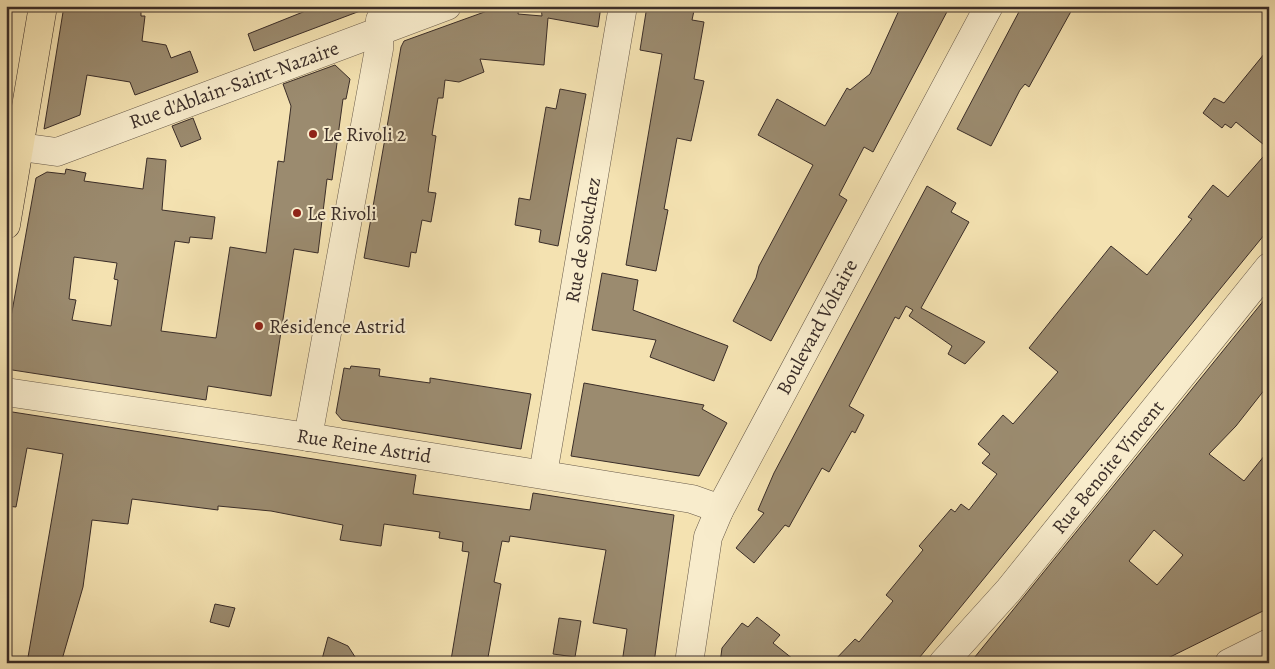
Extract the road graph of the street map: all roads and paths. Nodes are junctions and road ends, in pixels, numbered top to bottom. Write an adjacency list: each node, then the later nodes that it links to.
1 (25, 6): 7 (main road)
2 (43, 6): 8 (main road)
3 (447, 6): 6 (street, Rue d'Ablain-Saint-Nazaire)
4 (623, 6): 13 (street, Rue de Souchez)
5 (989, 6): 14 (street, Boulevard Voltaire)
6 (383, 19): 8 (street, Rue d'Ablain-Saint-Nazaire); 12 (street)
7 (6, 118)
8 (12, 147): 9 (main road)
9 (6, 225)
10 (1269, 267): 17 (street, Rue Benoite Vincent)
11 (6, 392): 12 (street, Rue Reine Astrid)
12 (308, 437): 13 (street, Rue Reine Astrid)
13 (543, 474): 14 (street, Rue Reine Astrid)
14 (719, 511): 16 (street, Boulevard Voltaire)
15 (1267, 649): 18 (street)
16 (689, 663)
17 (943, 663)
18 (1229, 663)

